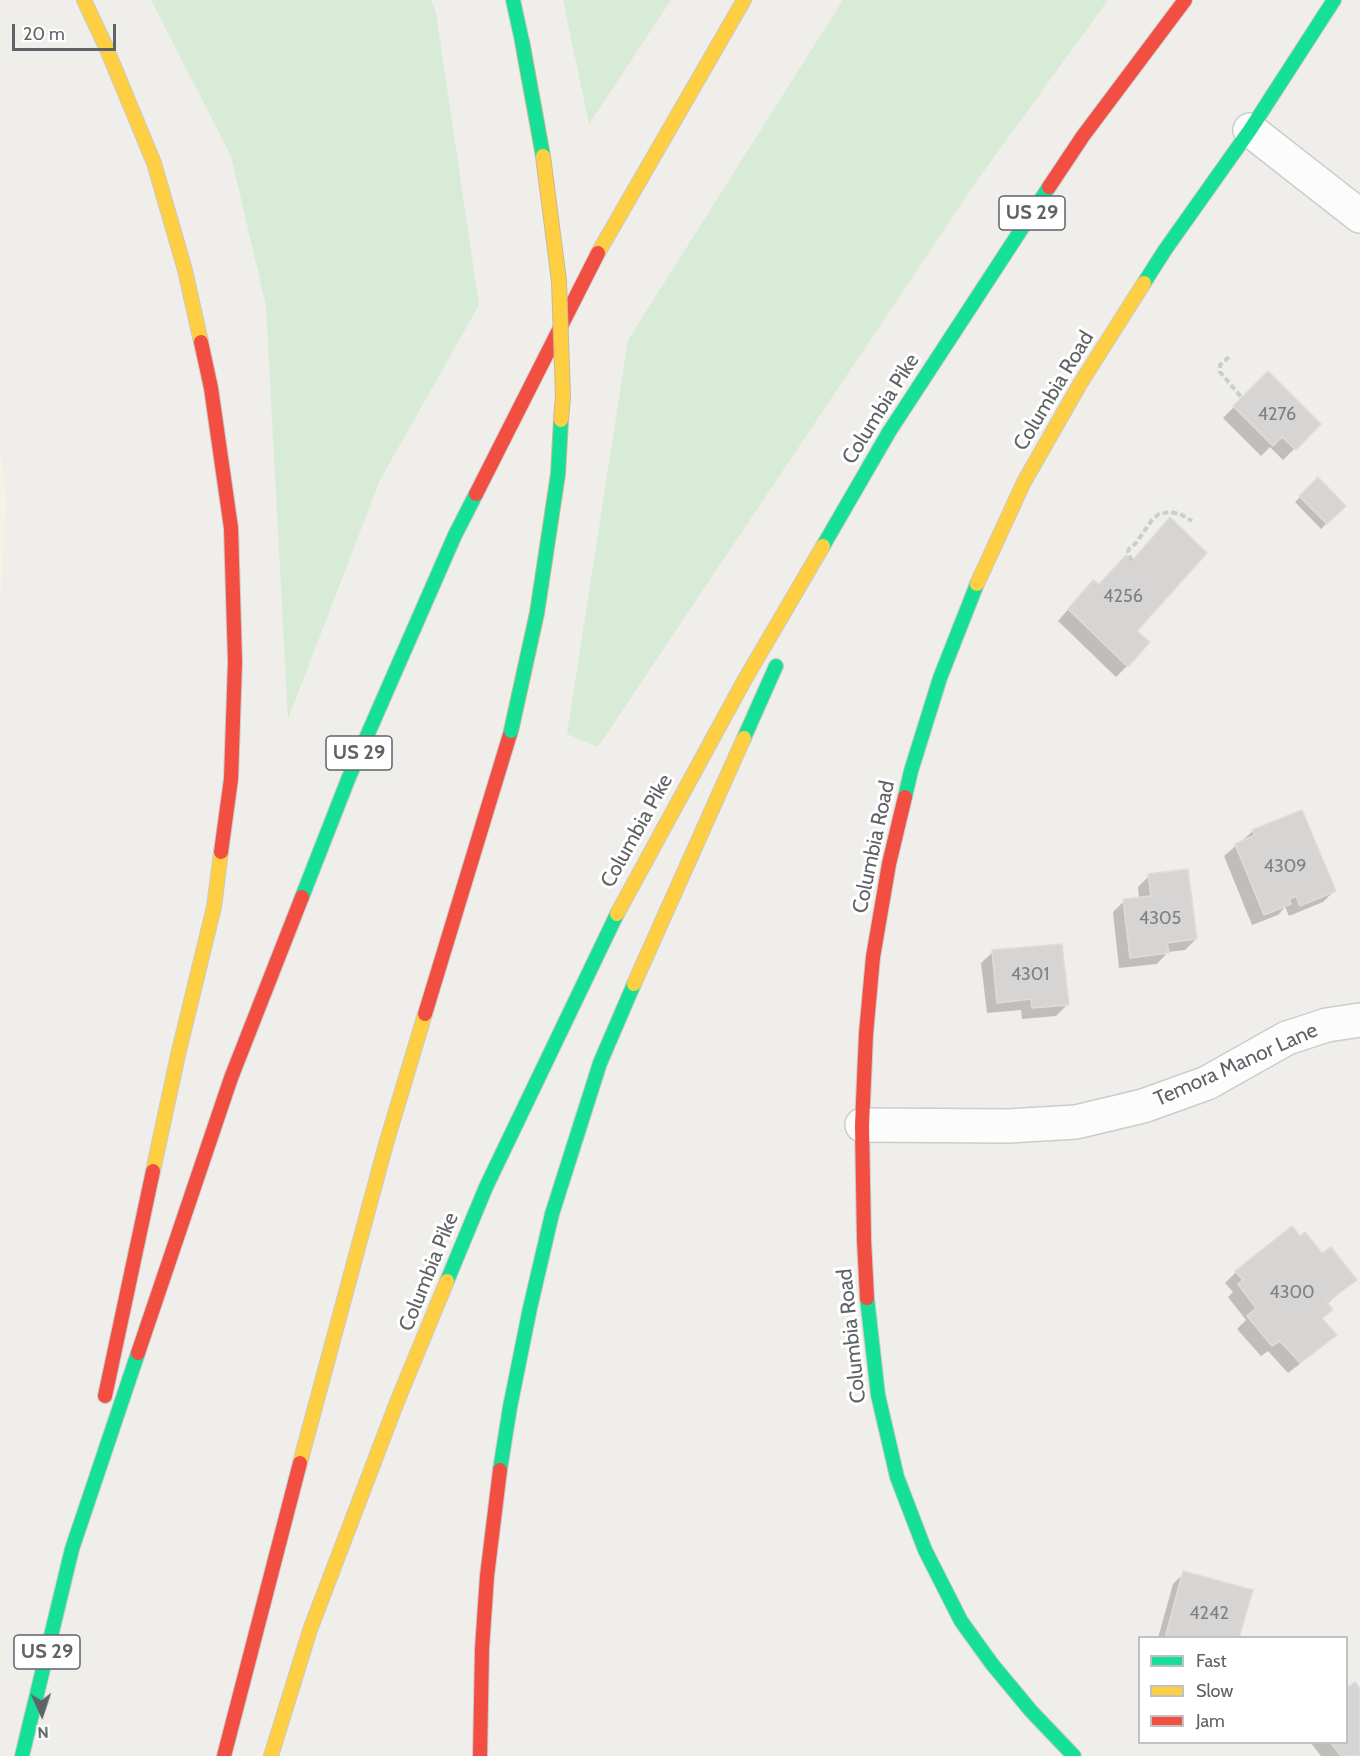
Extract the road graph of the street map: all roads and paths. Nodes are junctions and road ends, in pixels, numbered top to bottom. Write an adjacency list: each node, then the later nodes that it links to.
1 (84, 0): 17 (main road)
2 (513, 0): 21 (main road, bridge)
3 (744, 0): 19 (main road, US 29)
4 (1185, 0): 10 (main road, Columbia Pike / US 29)
5 (1334, 0): 6 (main road, Columbia Road)
6 (1250, 130): 7 (street); 16 (main road, Columbia Road)
7 (1360, 216)
8 (1229, 357): 9 (path)
9 (1242, 398)
10 (889, 432): 13 (main road); 22 (main road, Columbia Pike / US 29)
11 (1192, 520): 12 (path)
12 (1132, 561)
13 (808, 600)
14 (782, 652): 23 (main road)
15 (1360, 1020): 16 (street, Temora Manor Lane)
16 (862, 1125): 24 (main road, Columbia Road)
17 (102, 1411)
18 (97, 1434): 19 (main road)
19 (72, 1549): 20 (main road, US 29)
20 (22, 1756)
21 (224, 1756)
22 (271, 1756)
23 (480, 1756)
24 (1074, 1756)

